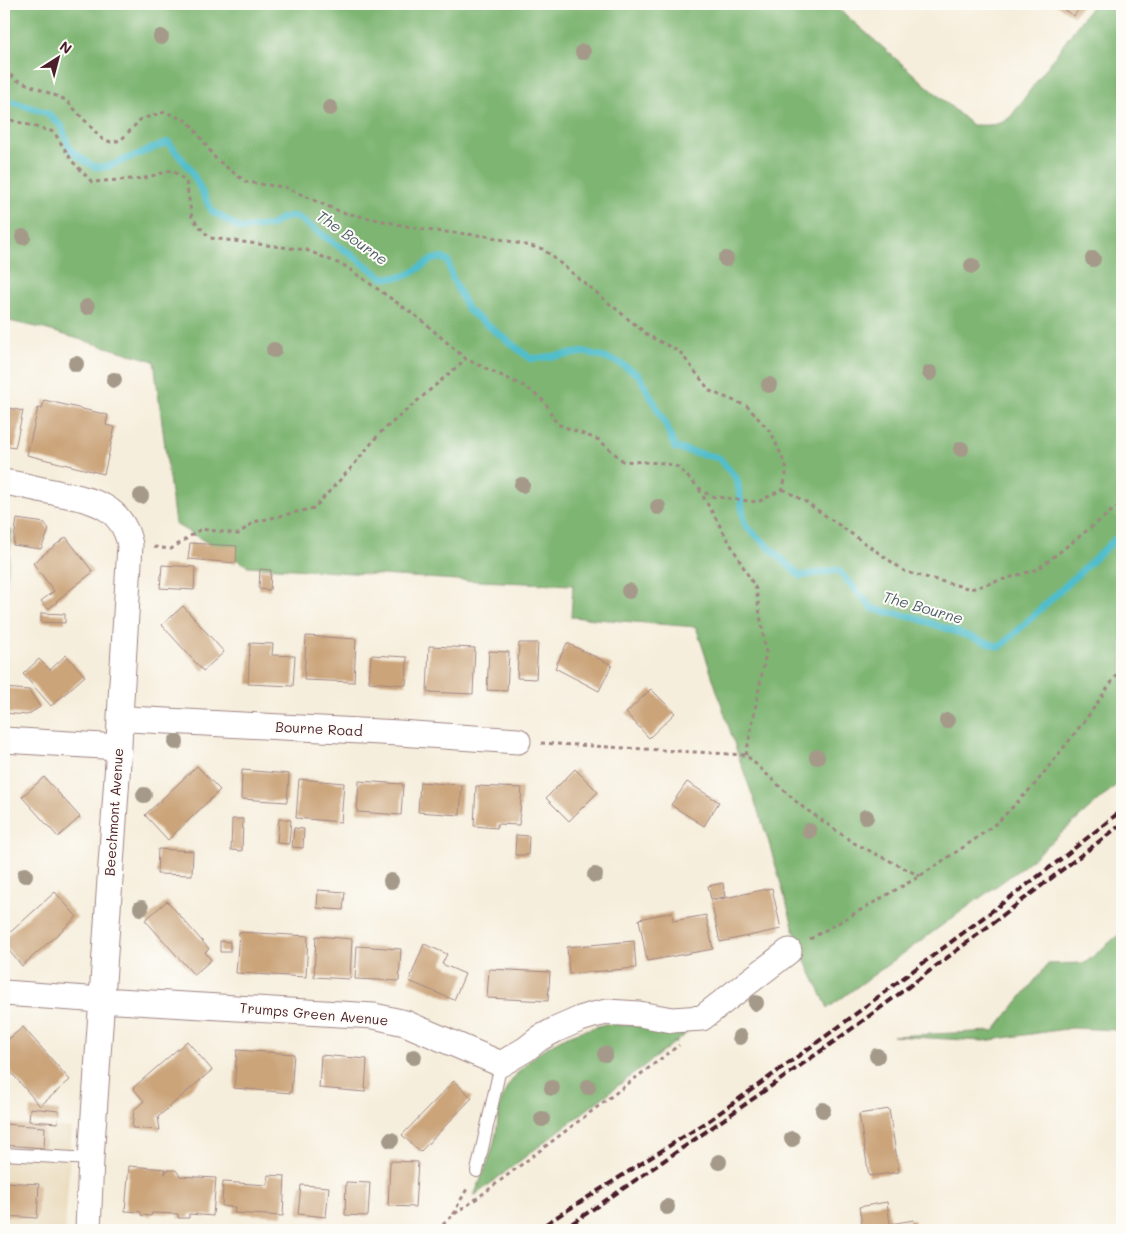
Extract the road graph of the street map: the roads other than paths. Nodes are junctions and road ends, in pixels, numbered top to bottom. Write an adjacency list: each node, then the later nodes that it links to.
1 (4, 482): 2 (street, Beechmont Avenue)
2 (120, 717): 4 (street, Bourne Road); 5 (street, Beechmont Avenue)
3 (4, 740): 5 (street)
4 (518, 741)
5 (119, 747): 8 (street, Beechmont Avenue)
6 (789, 951): 9 (street)
7 (4, 993): 8 (street, Trumps Green Avenue)
8 (101, 1000): 9 (street, Trumps Green Avenue); 11 (street, Beechmont Avenue)
9 (501, 1064): 12 (lane)
10 (4, 1154): 11 (lane)
11 (90, 1159): 13 (street, Beechmont Avenue)
12 (477, 1171)
13 (88, 1230)

